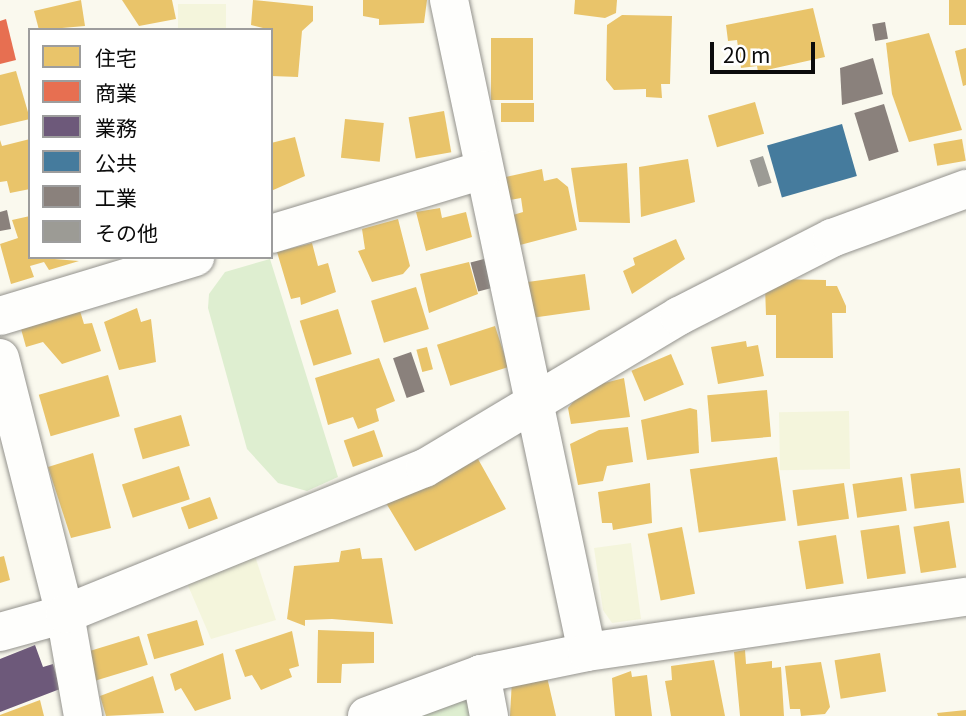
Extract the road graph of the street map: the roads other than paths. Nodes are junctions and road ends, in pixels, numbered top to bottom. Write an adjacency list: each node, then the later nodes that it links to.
1 (449, 0): 2 (street)
2 (483, 170): 4 (street); 9 (street)
3 (966, 190): 9 (street)
4 (273, 233)
5 (182, 259): 6 (street)
6 (111, 270): 7 (street)
7 (0, 316)
8 (0, 358): 11 (street)
9 (532, 408): 11 (street); 13 (street)
10 (966, 597): 13 (street)
11 (65, 614): 12 (street); 15 (street)
12 (0, 632)
13 (587, 652): 14 (street)
14 (481, 674): 16 (street); 17 (street)
15 (83, 716)
16 (367, 716)
17 (489, 716)

